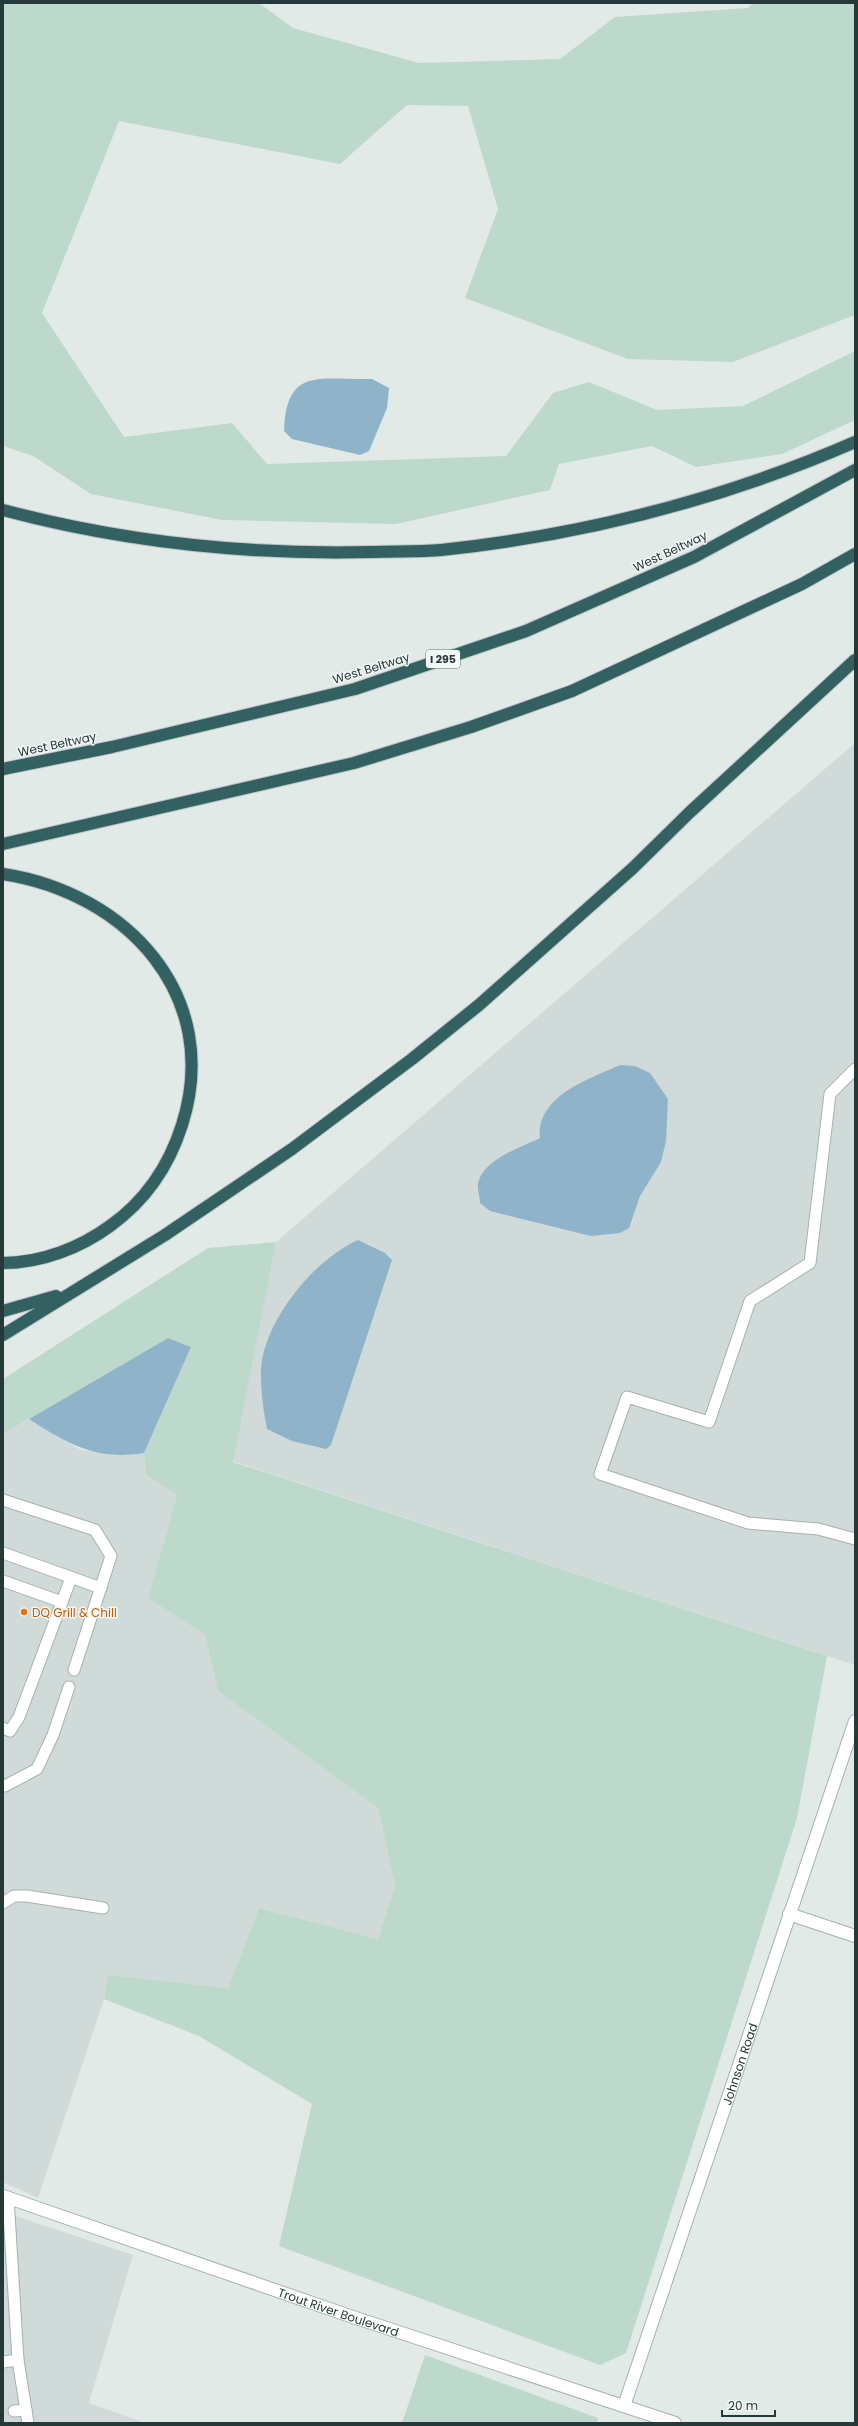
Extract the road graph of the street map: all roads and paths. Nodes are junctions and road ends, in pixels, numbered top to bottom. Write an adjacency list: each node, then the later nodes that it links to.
1 (855, 442): 3 (highway)
2 (855, 470): 6 (highway, West Beltway / I 295)
3 (3, 510)
4 (855, 554): 7 (highway)
5 (855, 660): 11 (highway)
6 (3, 769)
7 (3, 844)
8 (3, 874): 10 (highway)
9 (855, 1069): 15 (lane)
10 (3, 1264)
11 (69, 1292): 12 (highway); 13 (highway)
12 (3, 1311)
13 (3, 1334)
14 (3, 1500): 19 (lane)
15 (855, 1539)
16 (3, 1553): 17 (lane)
17 (71, 1578): 19 (lane); 20 (lane)
18 (3, 1581): 20 (lane)
19 (101, 1588): 21 (lane)
20 (62, 1602): 24 (lane)
21 (74, 1670)
22 (69, 1687): 25 (lane)
23 (855, 1721): 28 (street, Johnson Road)
24 (7, 1730)
25 (3, 1785)
26 (3, 1903): 27 (lane)
27 (103, 1908)
28 (789, 1914): 29 (street); 33 (street, Johnson Road)
29 (855, 1936)
30 (5, 2196): 31 (lane); 33 (street, Trout River Boulevard)
31 (18, 2360): 32 (lane); 34 (lane)
32 (3, 2362)
33 (624, 2406): 35 (street, Trout River Boulevard)
34 (28, 2423)
35 (675, 2423)

